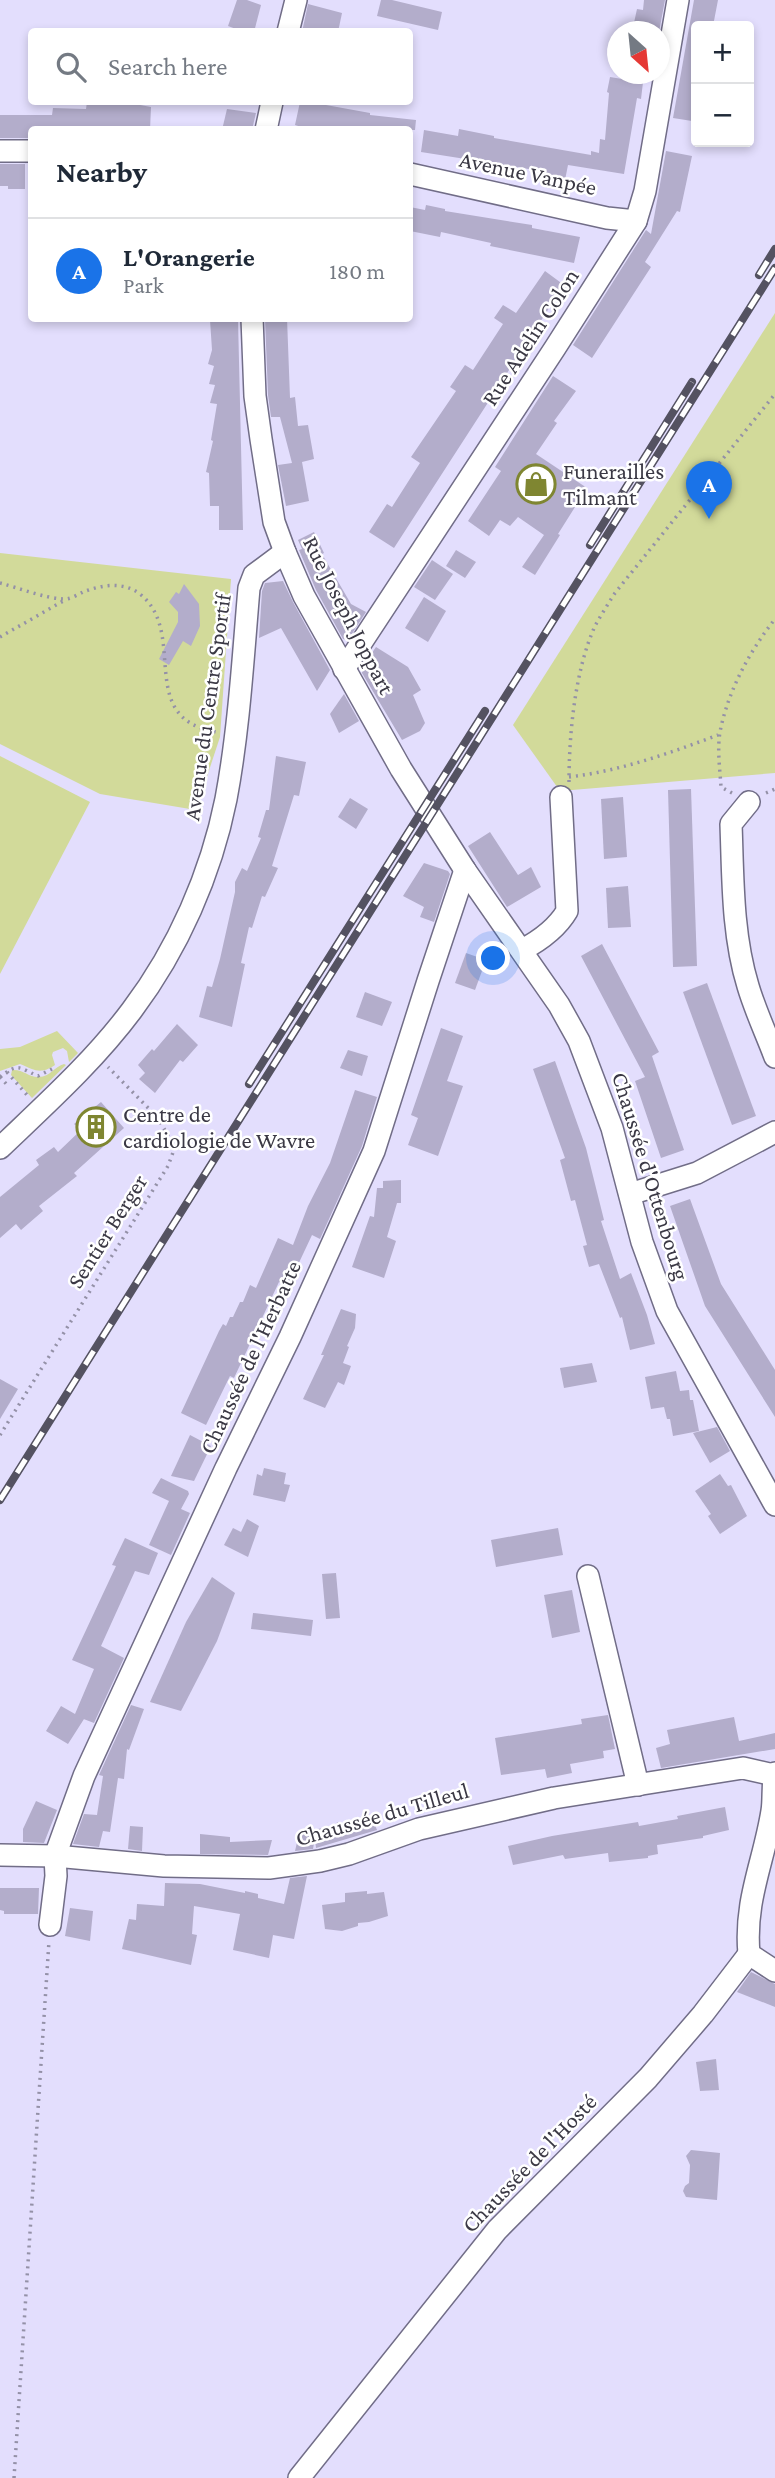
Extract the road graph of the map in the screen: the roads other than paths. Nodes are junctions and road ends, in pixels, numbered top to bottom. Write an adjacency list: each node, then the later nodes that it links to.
1 (296, 0): 3 (street)
2 (678, 0): 9 (street, Rue Adelin Colon)
3 (289, 28)
4 (271, 105): 5 (street)
5 (267, 126)
6 (0, 151): 7 (street)
7 (28, 151)
8 (413, 175): 9 (street, Avenue Vanpée)
9 (636, 221): 12 (street, Rue Adelin Colon)
10 (252, 322): 11 (street, Rue Joseph Joppart)
11 (285, 552): 12 (street, Rue Joseph Joppart); 19 (street, Avenue du Centre Sportif)
12 (344, 669): 15 (street, Rue Joseph Joppart)
13 (561, 797): 16 (street)
14 (749, 802): 17 (street)
15 (466, 870): 16 (street, Chaussée d'Ottenbourg); 26 (street, Chaussée de l'Herbatte)
16 (522, 950): 20 (street, Chaussée d'Ottenbourg)
17 (775, 1057)
18 (775, 1132): 20 (street)
19 (0, 1147)
20 (630, 1194): 21 (street, Chaussée d'Ottenbourg)
21 (775, 1505)
22 (588, 1576): 24 (street)
23 (775, 1774): 24 (street, Chaussée du Tilleul); 28 (street)
24 (638, 1785): 26 (street, Chaussée du Tilleul)
25 (0, 1855): 26 (street, Chaussée du Tilleul)
26 (55, 1856): 27 (street, Chaussée de l'Herbatte)
27 (50, 1925)
28 (749, 1954): 29 (street); 30 (street, Chaussée de l'Hosté)
29 (775, 1971)
30 (299, 2478)

